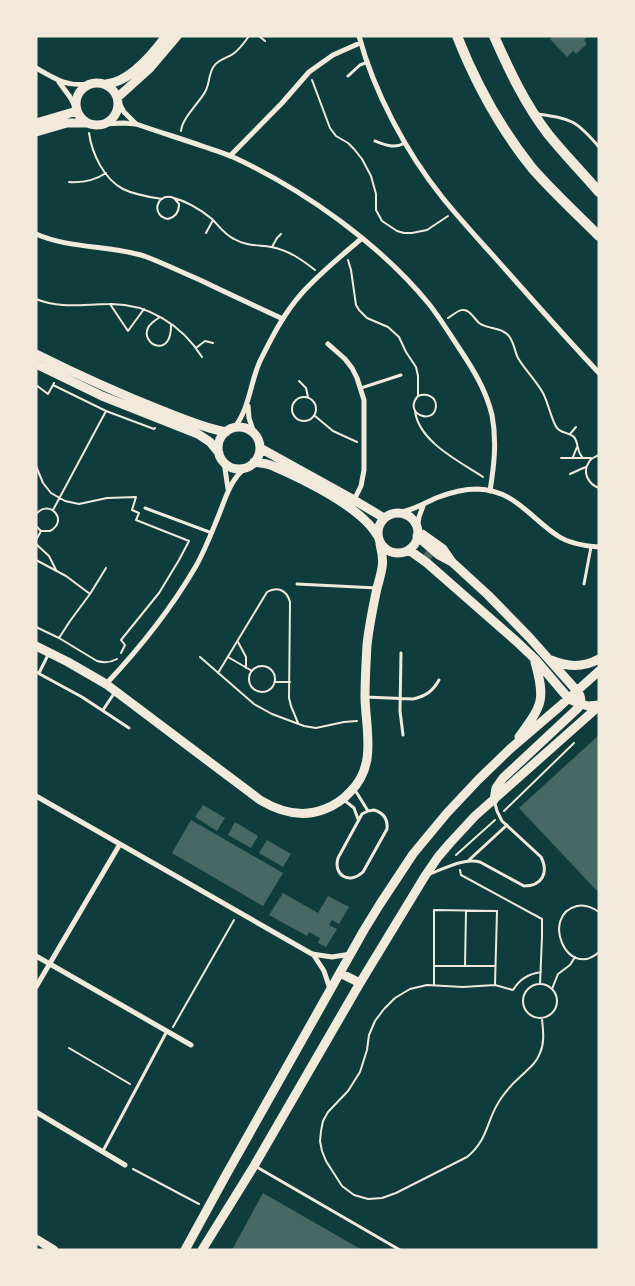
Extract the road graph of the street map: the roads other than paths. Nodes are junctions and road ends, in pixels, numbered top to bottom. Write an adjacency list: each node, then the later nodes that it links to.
1 (166, 36): 12 (street)
2 (177, 36): 13 (street)
3 (359, 36): 6 (street)
4 (456, 36): 27 (main road)
5 (494, 36): 15 (main road)
6 (360, 43): 7 (street); 24 (street)
7 (368, 62): 9 (lane); 22 (street)
8 (36, 68): 10 (street)
9 (348, 76)
10 (58, 81): 11 (street); 14 (street)
11 (89, 84): 12 (street); 14 (street)
12 (106, 84): 13 (street)
13 (118, 100): 18 (street); 19 (street)
14 (76, 110): 16 (street); 17 (street)
15 (534, 114): 23 (lane); 25 (main road)
16 (36, 123)
17 (88, 123): 18 (street); 20 (street)
18 (104, 124): 19 (street)
19 (136, 124): 24 (street)
20 (36, 132)
21 (375, 141): 22 (lane)
22 (406, 143): 33 (street)
23 (599, 147)
24 (230, 156): 28 (street)
25 (599, 192)
26 (36, 234): 29 (street)
27 (599, 236)
28 (361, 239): 29 (street); 45 (street)
29 (283, 319): 36 (street)
30 (328, 344): 35 (street)
31 (36, 354): 37 (street)
32 (36, 364): 40 (street)
33 (599, 374)
34 (401, 375): 35 (lane)
35 (361, 388): 46 (street)
36 (248, 403): 37 (street); 38 (street)
37 (230, 430): 38 (street); 40 (street)
38 (254, 433): 39 (street)
39 (260, 448): 42 (street); 46 (street)
40 (219, 453): 41 (street)
41 (224, 462): 43 (street); 44 (street)
42 (254, 462): 43 (street); 53 (street)
43 (245, 468): 44 (street)
44 (228, 491): 52 (street)
45 (490, 491): 47 (street); 54 (street)
46 (354, 500): 50 (street)
47 (423, 505): 49 (street); 51 (street)
48 (144, 508): 52 (lane)
49 (397, 513): 50 (street); 51 (street)
50 (384, 518): 53 (street)
51 (417, 532): 56 (street); 57 (street)
52 (212, 533): 72 (street)
53 (379, 539): 56 (street); 58 (street)
54 (591, 546): 55 (street); 61 (lane)
55 (599, 547)
56 (405, 551): 58 (street); 59 (street)
57 (452, 562): 59 (street); 67 (street)
58 (383, 570): 62 (street)
59 (438, 574): 66 (street)
60 (297, 584): 62 (lane)
61 (584, 584)
62 (377, 588): 75 (street)
63 (36, 646): 64 (street)
64 (49, 653): 69 (lane); 72 (street)
65 (400, 653): 76 (lane)
66 (535, 659): 77 (street); 83 (street)
67 (548, 659): 68 (street); 73 (street)
68 (599, 659)
69 (38, 672): 80 (lane)
70 (599, 672): 73 (street)
71 (439, 680): 76 (lane)
72 (106, 684): 74 (street)
73 (577, 691): 77 (street); 78 (street)
74 (116, 692): 80 (lane); 86 (street)
75 (365, 697): 76 (lane); 84 (street)
76 (400, 699): 82 (lane)
77 (569, 699): 78 (street); 83 (street)
78 (581, 704): 79 (street); 87 (street)
79 (599, 705): 87 (street)
80 (103, 710): 81 (lane)
81 (129, 728)
82 (403, 735)
83 (510, 750): 95 (street)
84 (354, 788): 86 (street); 88 (lane)
85 (36, 796): 91 (street)
86 (343, 800): 89 (lane)
87 (494, 800): 90 (lane); 93 (street)
88 (368, 811): 89 (lane); 89 (lane)
89 (358, 820)
90 (507, 824): 92 (lane); 92 (lane)
91 (120, 844): 94 (street); 97 (street)
92 (468, 861): 93 (lane)
93 (425, 876): 99 (street)
94 (312, 954): 95 (street); 101 (street)
95 (351, 954): 98 (street)
96 (36, 956): 97 (street)
97 (50, 963): 100 (street); 102 (street)
98 (340, 973): 99 (street); 101 (street)
99 (360, 984): 107 (street)
100 (36, 987)
101 (330, 991): 110 (street)
102 (168, 1032): 103 (street); 105 (lane)
103 (191, 1045)
104 (36, 1112): 105 (street)
105 (103, 1152): 106 (street)
106 (125, 1165)
107 (254, 1166): 111 (street); 112 (lane)
108 (36, 1239): 109 (street)
109 (54, 1250)
110 (185, 1250)
111 (202, 1250)
112 (400, 1250)

